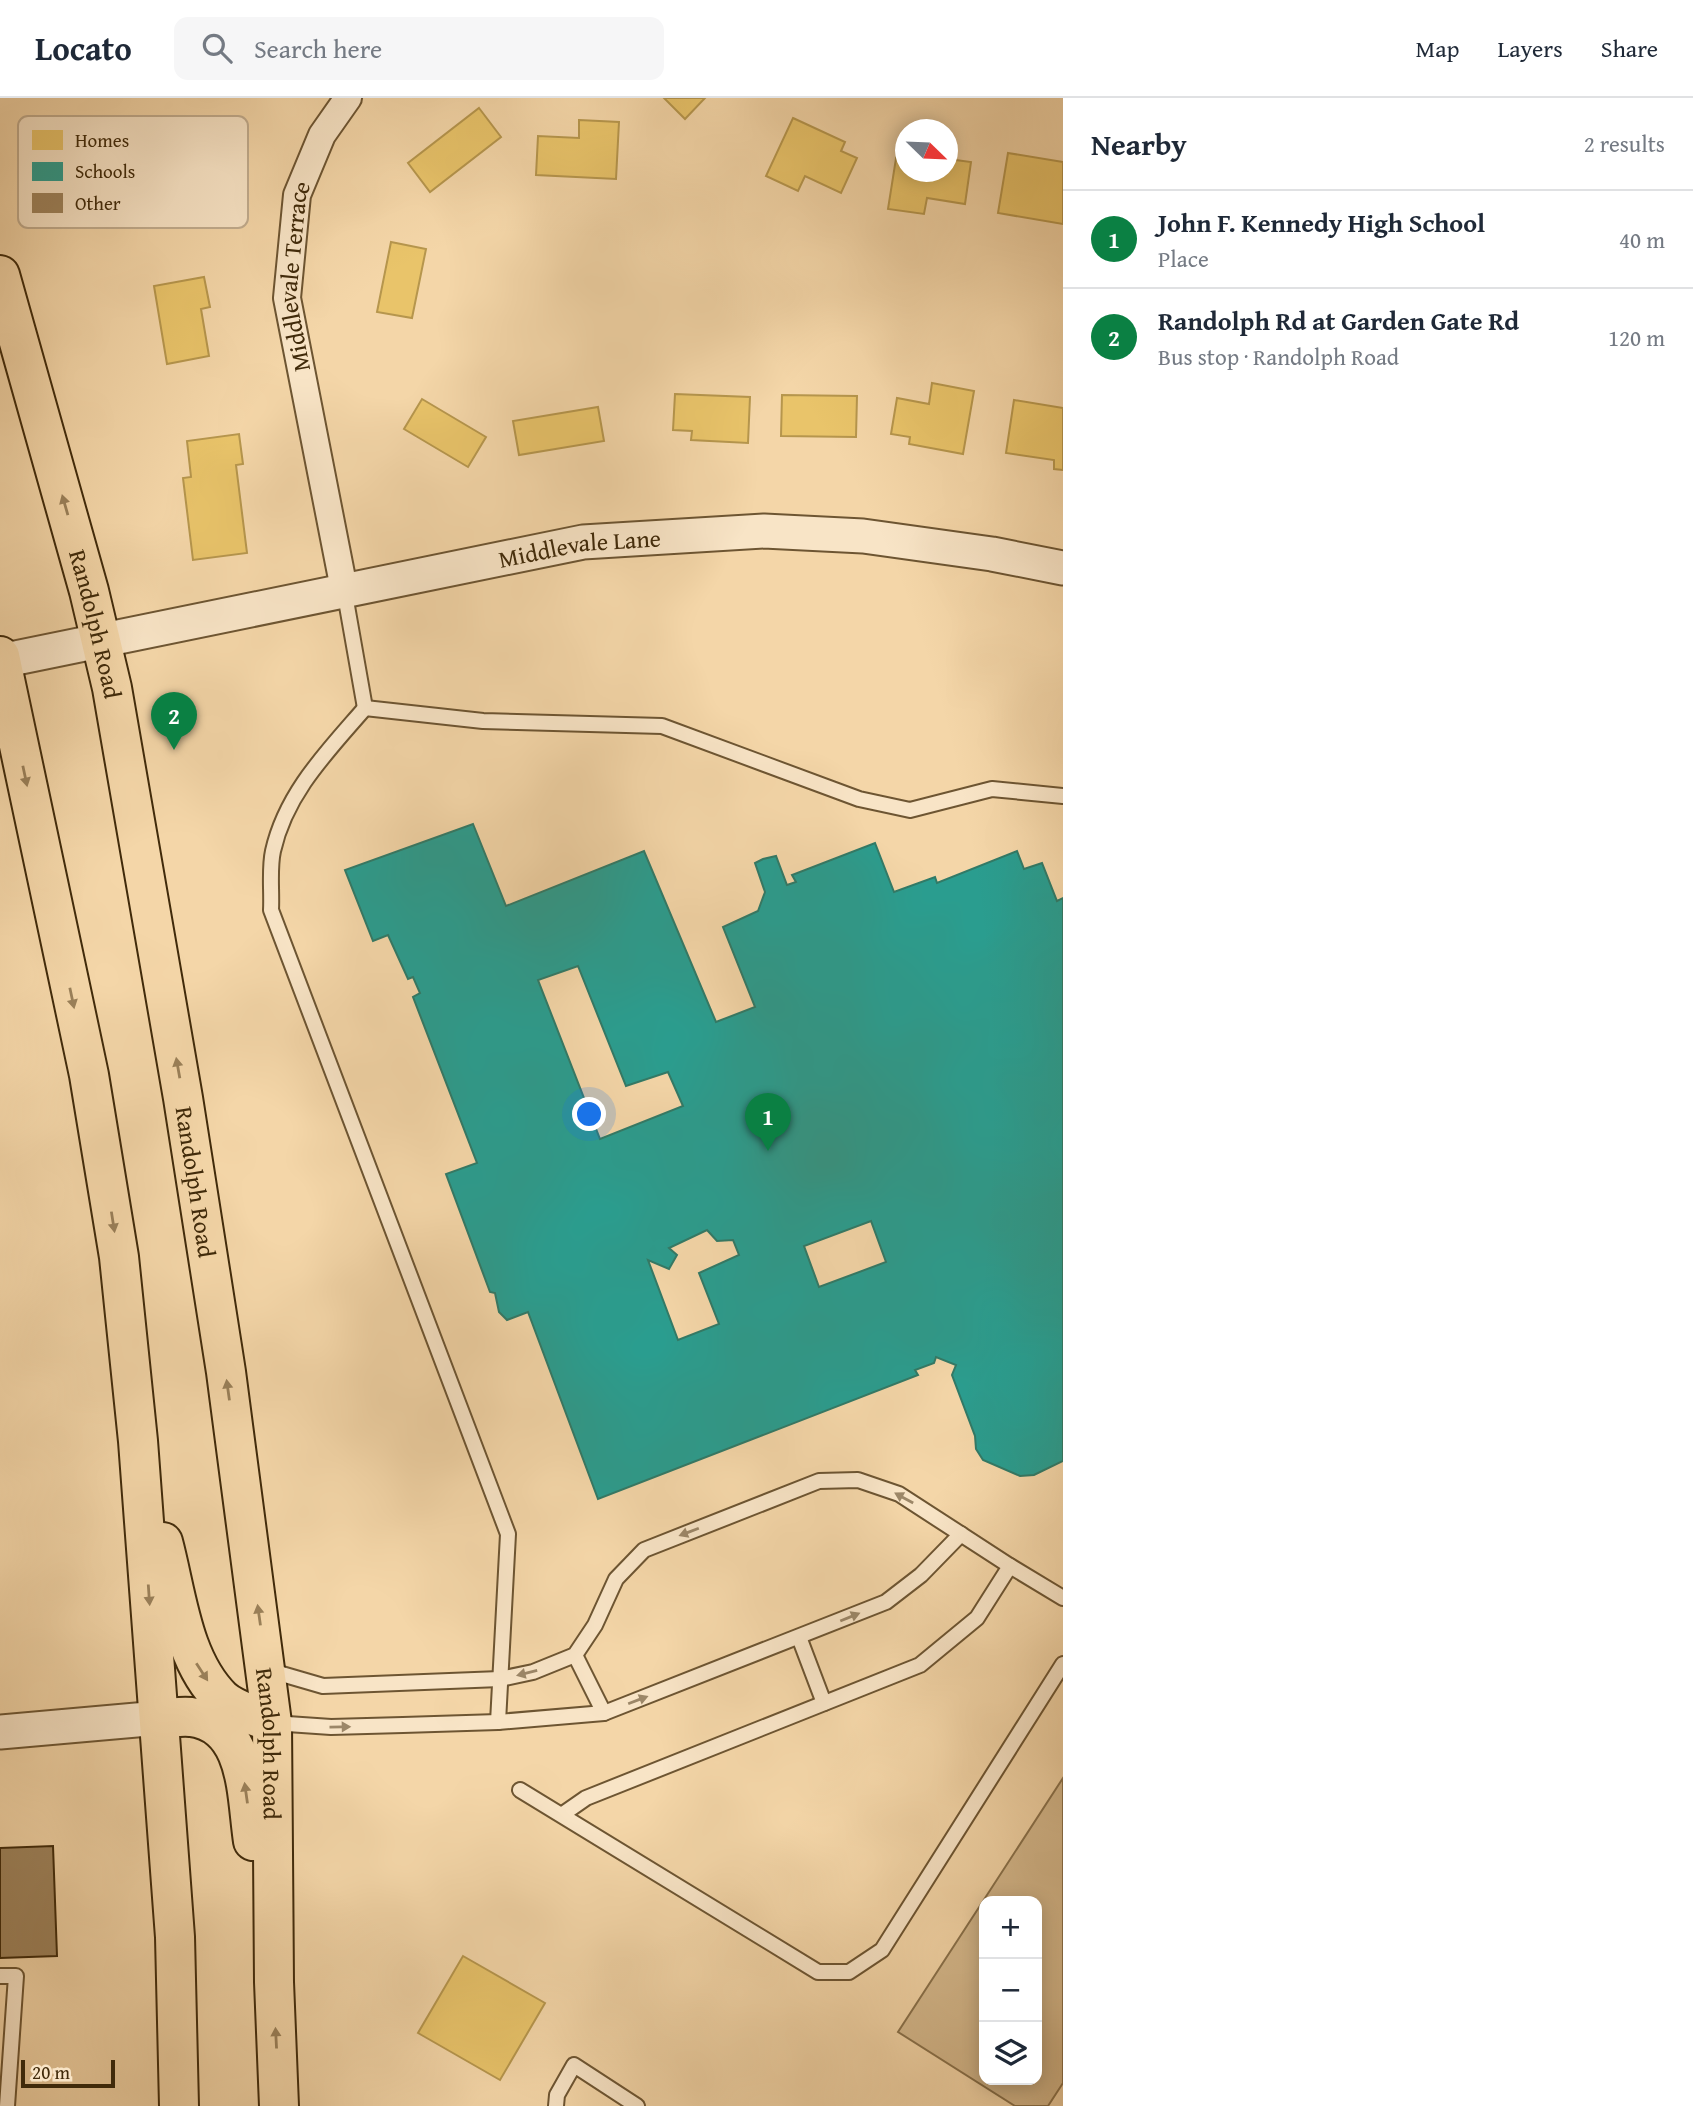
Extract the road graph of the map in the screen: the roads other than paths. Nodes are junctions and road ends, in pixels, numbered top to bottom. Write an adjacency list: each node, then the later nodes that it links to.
1 (348, 98): 4 (street, Middlevale Terrace)
2 (0, 275): 5 (main road, Randolph Road, one-way to 2)
3 (1063, 568): 4 (street, Middlevale Lane)
4 (344, 589): 5 (street, Middlevale Lane); 7 (lane)
5 (101, 642): 6 (street, Middlevale Lane); 16 (main road, Randolph Road, one-way to 5)
6 (0, 659): 9 (main road, one-way to 9)
7 (365, 708): 8 (lane); 17 (lane)
8 (1063, 796)
9 (138, 1441): 20 (main road, one-way to 20); 22 (main road, one-way to 22)
10 (961, 1534): 11 (lane); 13 (lane, one-way to 10); 14 (lane, one-way to 14)
11 (1010, 1566): 12 (lane); 18 (lane)
12 (1063, 1598)
13 (799, 1637): 18 (lane); 19 (lane, one-way to 13)
14 (575, 1655): 17 (lane, one-way to 17); 19 (lane)
15 (1063, 1664): 25 (lane)
16 (267, 1670): 17 (lane); 22 (main road, Randolph Road)
17 (500, 1679): 21 (lane)
18 (824, 1703): 25 (lane)
19 (604, 1713): 21 (lane)
20 (159, 1718): 23 (street); 27 (main road, one-way to 20); 29 (main road)
21 (498, 1722): 22 (lane, one-way to 21)
22 (272, 1723): 27 (main road, Randolph Road)
23 (0, 1732)
24 (520, 1790): 25 (lane)
25 (563, 1814)
26 (0, 1976): 28 (lane)
27 (274, 1982): 30 (main road, Randolph Road, one-way to 27)
28 (7, 2106)
29 (179, 2106)
30 (279, 2106)
31 (556, 2106): 32 (lane)
32 (638, 2106)

